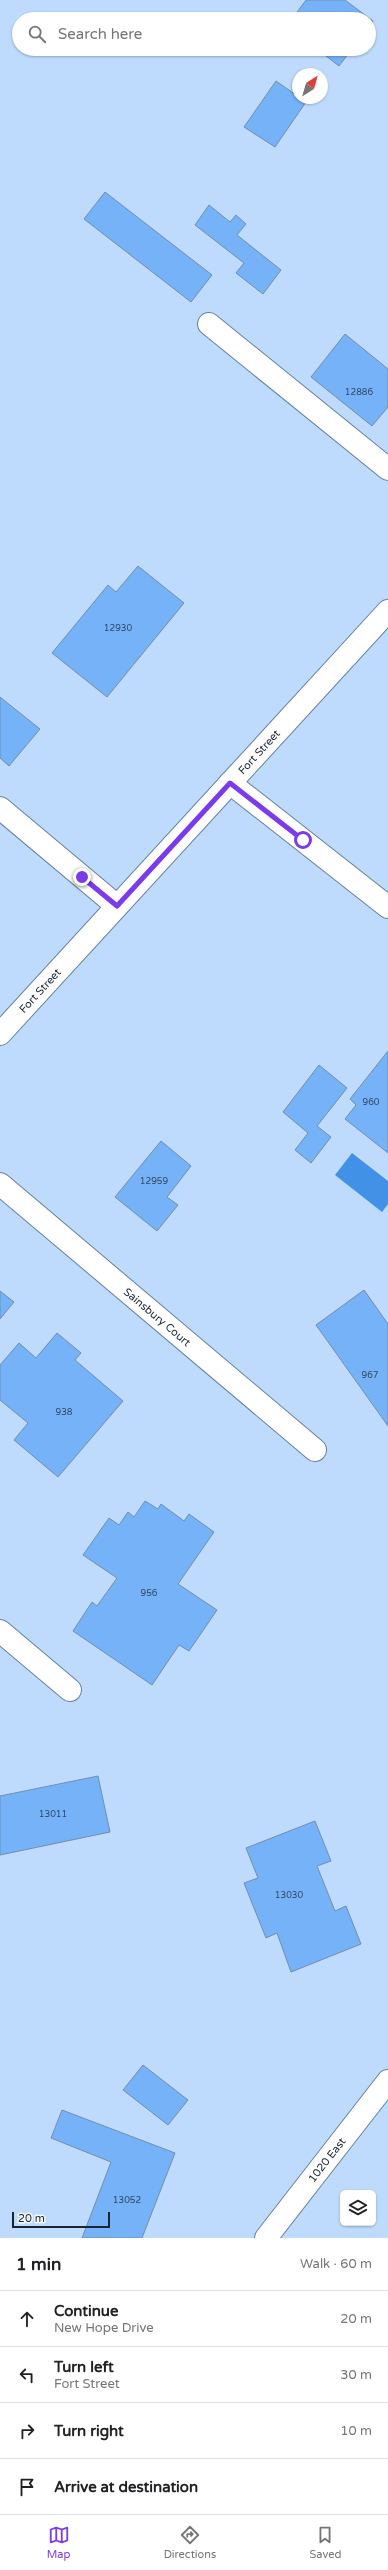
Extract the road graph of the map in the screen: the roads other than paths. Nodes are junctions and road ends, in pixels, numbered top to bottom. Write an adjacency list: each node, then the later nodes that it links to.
1 (209, 324): 2 (street)
2 (388, 469)
3 (388, 611): 4 (street, Fort Street)
4 (230, 783): 6 (street, Fort Street); 7 (street)
5 (0, 808): 6 (street)
6 (117, 906): 8 (street, Fort Street)
7 (388, 907)
8 (0, 1034)
9 (0, 1184): 10 (street, Sainsbury Court)
10 (315, 1450)
11 (0, 1631): 12 (street)
12 (70, 1690)
13 (388, 2081): 14 (street, 1020 East)
14 (266, 2238)

